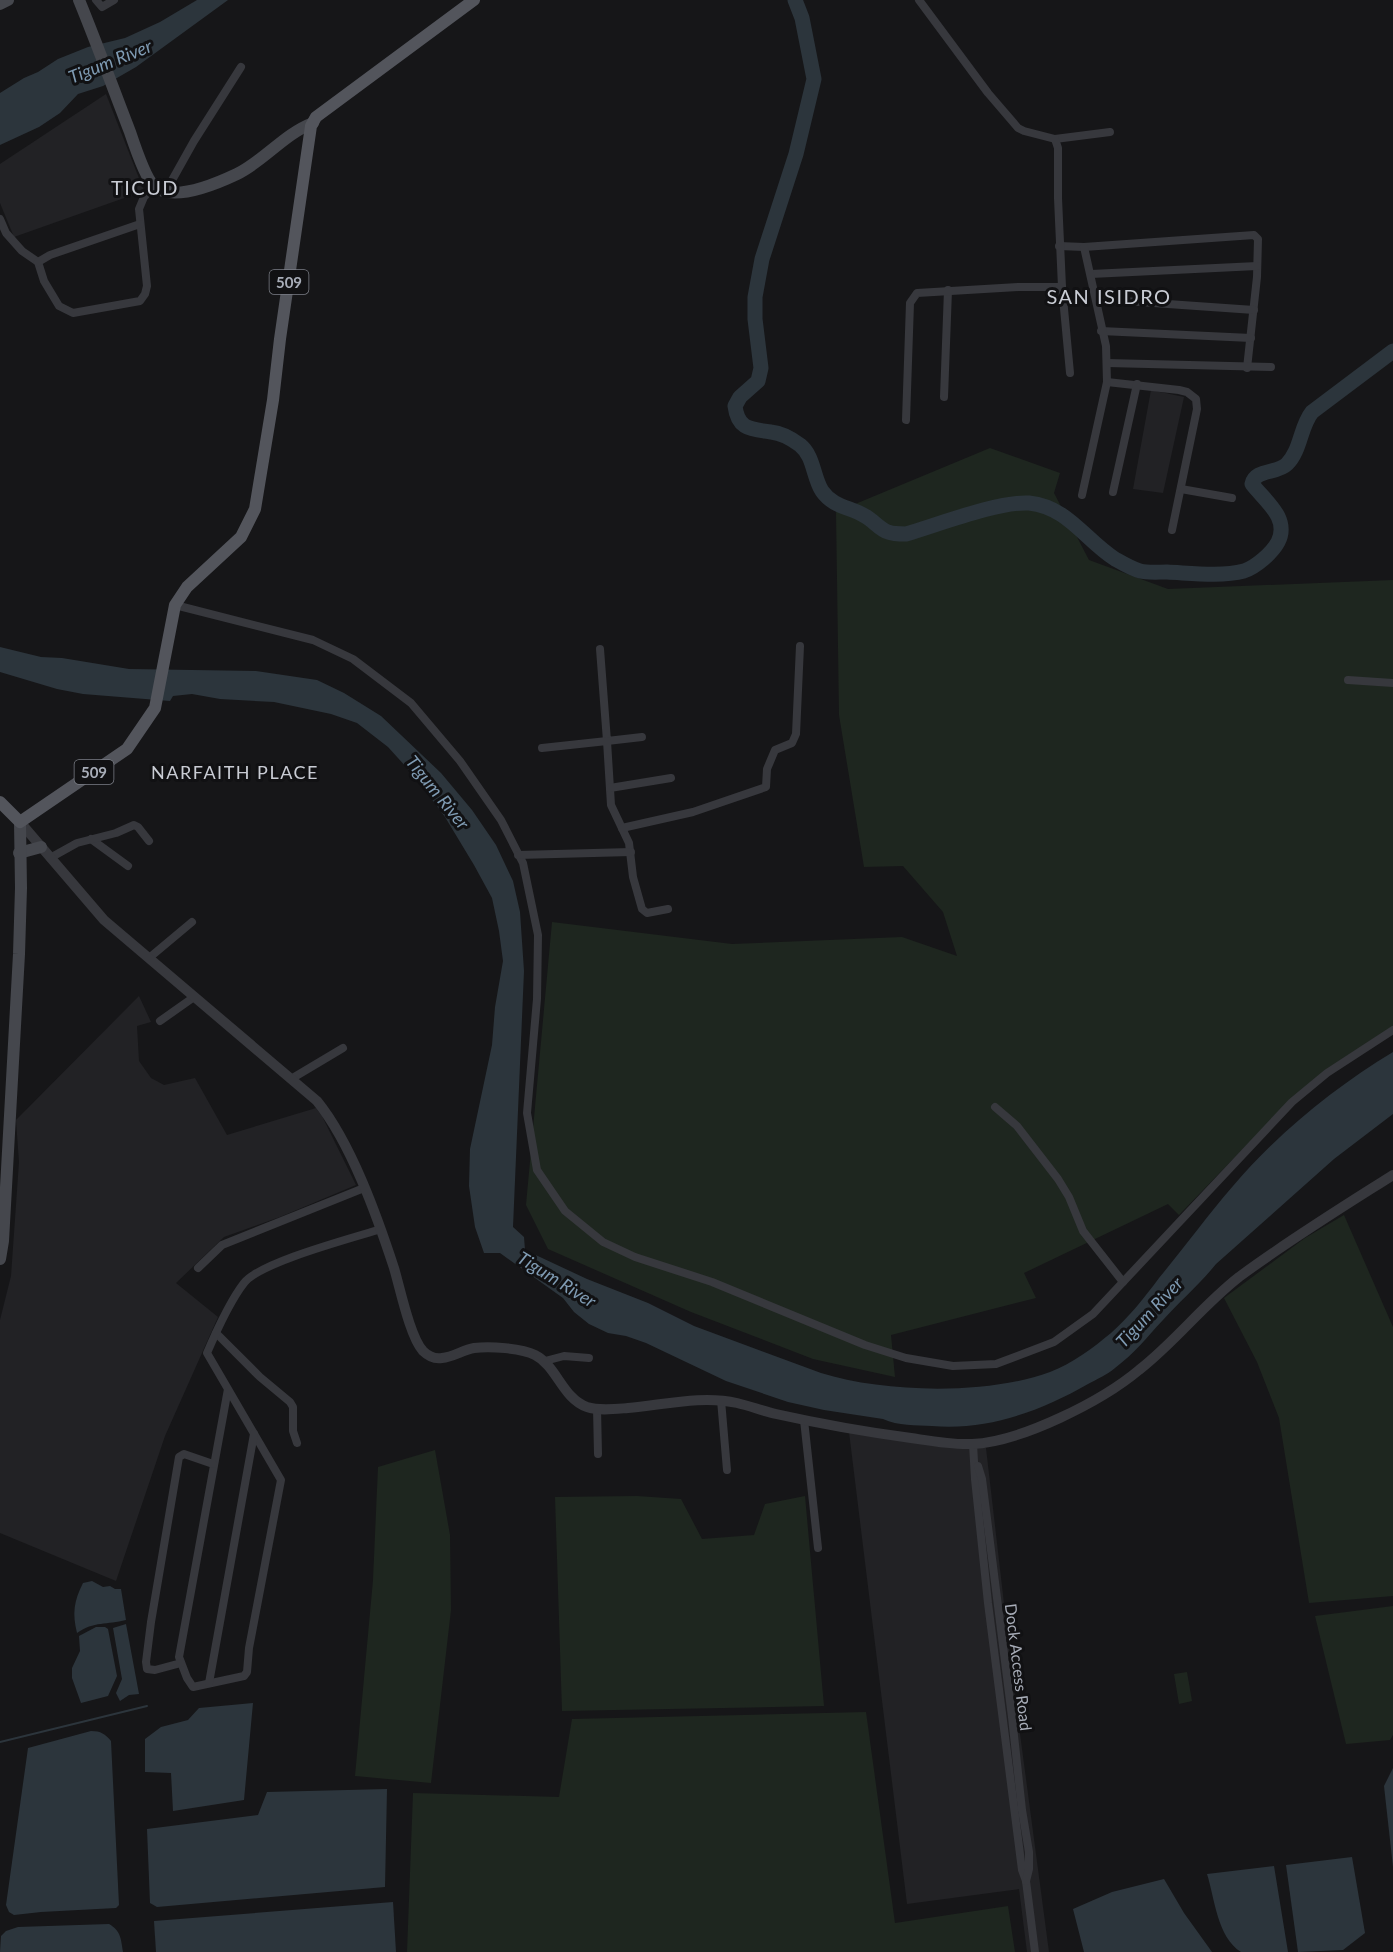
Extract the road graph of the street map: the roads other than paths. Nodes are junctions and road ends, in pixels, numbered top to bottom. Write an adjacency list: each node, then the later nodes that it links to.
1 (8, 0): 7 (main road)
2 (79, 0): 12 (main road)
3 (96, 0): 4 (street)
4 (114, 0)
5 (474, 0): 9 (main road)
6 (919, 0): 11 (street)
7 (0, 4)
8 (241, 67): 12 (street)
9 (313, 123): 12 (main road); 39 (main road, 509)
10 (1110, 132): 11 (street)
11 (1056, 139): 15 (street)
12 (160, 188): 14 (street)
13 (0, 219): 17 (street)
14 (140, 224): 17 (street); 17 (street)
15 (1059, 246): 16 (street); 20 (street)
16 (1084, 247): 18 (street); 19 (street)
17 (39, 262)
18 (1257, 266): 19 (street); 23 (street)
19 (1090, 274): 22 (street)
20 (1062, 286): 21 (street); 29 (street)
21 (948, 290): 32 (street); 33 (street)
22 (1096, 299): 23 (street); 24 (street)
23 (1254, 310): 25 (street)
24 (1101, 331): 25 (street); 26 (street)
25 (1251, 338): 28 (street)
26 (1107, 363): 28 (street); 30 (street)
27 (1271, 367): 28 (street)
28 (1247, 368)
29 (1070, 373)
30 (1107, 382): 31 (street); 36 (street)
31 (1137, 384): 34 (street); 35 (street)
32 (944, 397)
33 (906, 420)
34 (1181, 489): 37 (street); 38 (street)
35 (1113, 492)
36 (1082, 495)
37 (1232, 498)
38 (1172, 530)
39 (174, 609): 50 (main road, 509); 57 (street)
40 (800, 646): 51 (street)
41 (600, 649): 45 (street)
42 (1348, 680): 43 (street)
43 (1393, 683)
44 (642, 737): 45 (street)
45 (607, 741): 46 (street); 48 (street)
46 (542, 748)
47 (671, 778): 48 (street)
48 (610, 788): 51 (street)
49 (0, 802): 50 (main road)
50 (20, 822): 54 (street); 55 (main road)
51 (622, 828): 56 (street)
52 (91, 839): 53 (street); 58 (street); 59 (street)
53 (149, 841)
54 (41, 847): 55 (main road); 58 (street)
55 (19, 852): 72 (main road)
56 (631, 852): 57 (street); 60 (street)
57 (518, 855): 74 (street)
58 (50, 858): 62 (street)
59 (128, 866)
60 (668, 909)
61 (192, 922): 62 (street)
62 (149, 958): 63 (street)
63 (195, 997): 64 (street); 67 (street)
64 (160, 1021)
65 (1393, 1030): 74 (street)
66 (343, 1048): 67 (street)
67 (291, 1079): 70 (street)
68 (995, 1107): 74 (street)
69 (1393, 1175): 84 (street)
70 (364, 1188): 71 (street); 73 (street)
71 (381, 1229): 75 (street); 77 (street)
72 (0, 1259)
73 (198, 1268)
74 (1123, 1282)
75 (216, 1333): 78 (street); 83 (street)
76 (589, 1358): 77 (street)
77 (545, 1361): 80 (street)
78 (228, 1389): 82 (street); 86 (street)
79 (721, 1400): 80 (street); 81 (street); 87 (street)
80 (597, 1408): 85 (street)
81 (804, 1420): 84 (street); 88 (street)
82 (254, 1434): 90 (street); 90 (street)
83 (297, 1443)
84 (973, 1444): 91 (street, Dock Access Road)
85 (598, 1454)
86 (213, 1464): 89 (street); 89 (street)
87 (727, 1470)
88 (819, 1548)
89 (181, 1663): 90 (street)
90 (209, 1683)
91 (1035, 1952)

